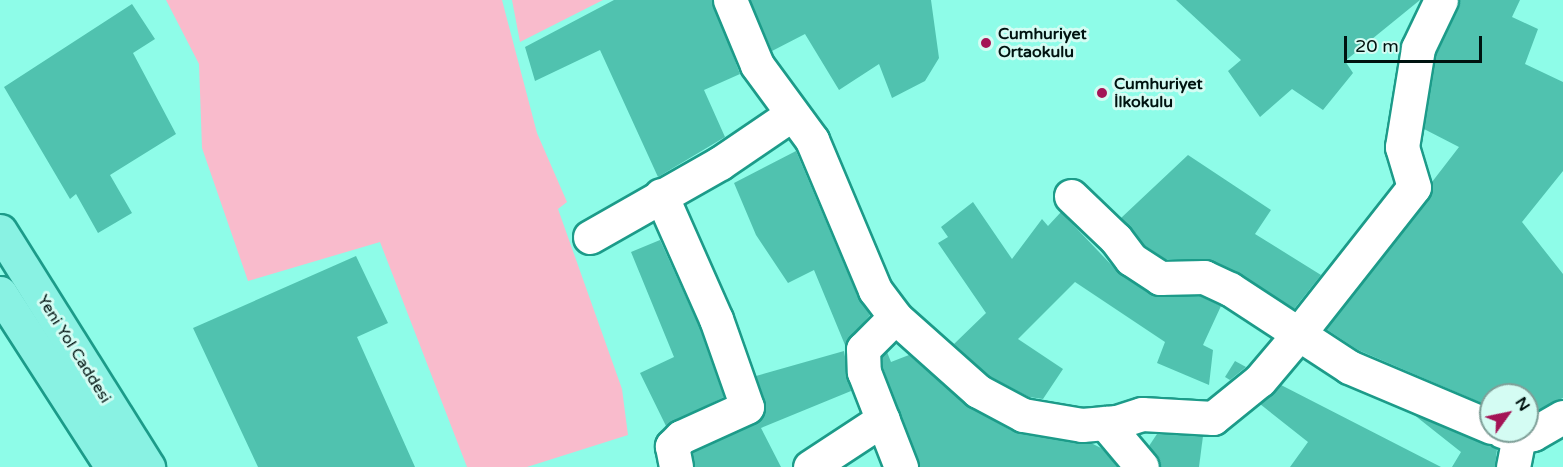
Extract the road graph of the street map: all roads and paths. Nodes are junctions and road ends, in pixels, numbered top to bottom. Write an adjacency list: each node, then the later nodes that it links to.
1 (730, 0): 3 (street)
2 (1441, 0): 10 (street)
3 (792, 114): 4 (street); 9 (street)
4 (661, 195): 7 (street); 18 (street)
5 (1071, 196): 10 (street)
6 (0, 231): 17 (main road, Yeni Yol Caddesi)
7 (590, 237)
8 (0, 293): 16 (main road, Yeni Yol Caddesi)
9 (895, 317): 12 (street); 13 (street)
10 (1298, 335): 13 (street); 15 (street)
11 (1563, 417): 14 (street)
12 (883, 418): 19 (street); 20 (street)
13 (1105, 423): 21 (street)
14 (1539, 427)
15 (1479, 428)
16 (112, 467)
17 (148, 467)
18 (676, 467)
19 (810, 467)
20 (901, 467)
21 (1142, 467)

